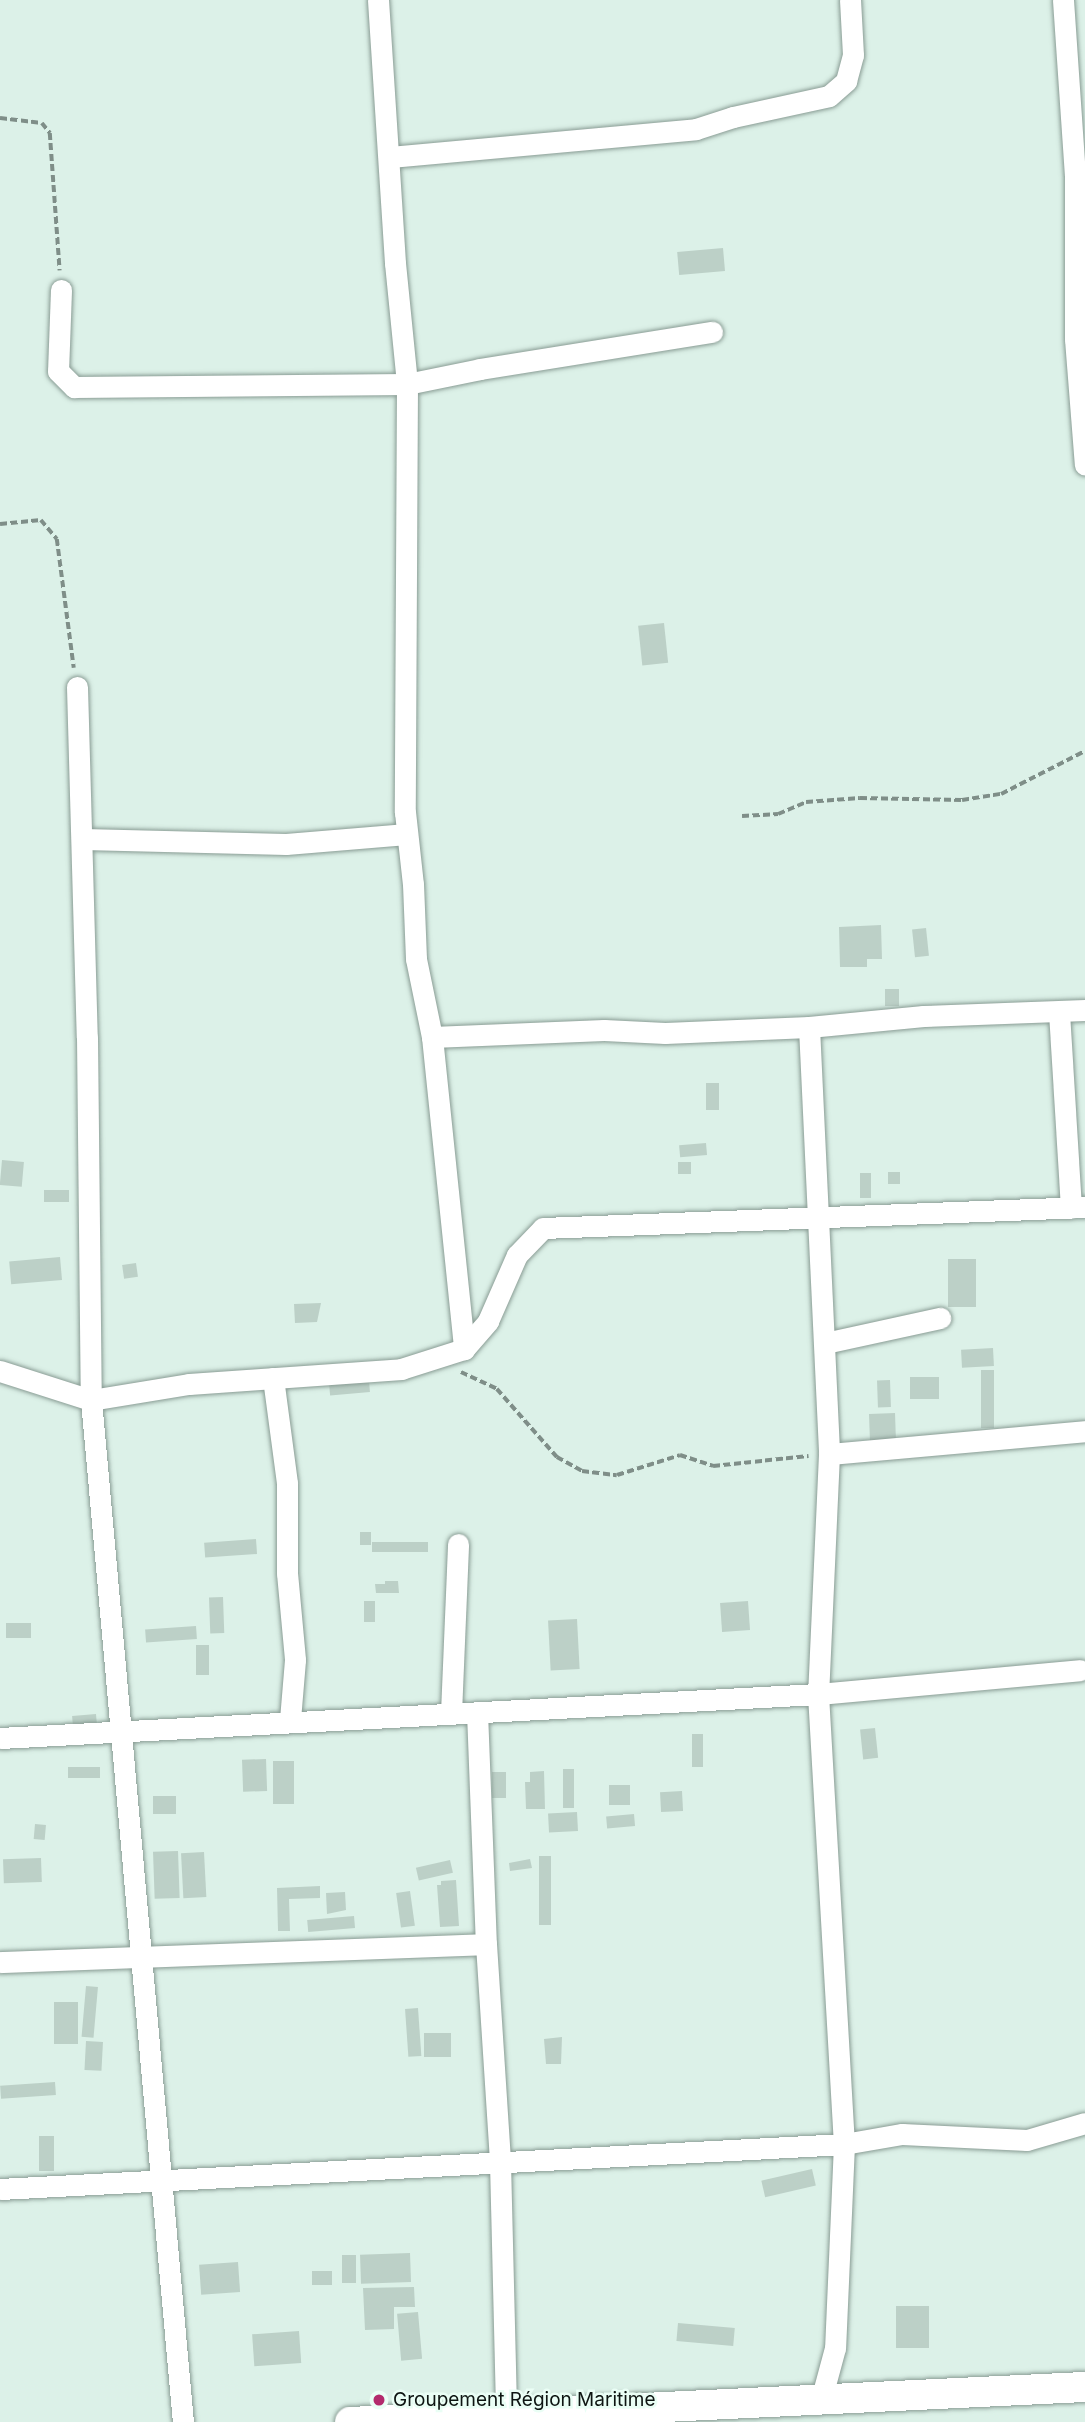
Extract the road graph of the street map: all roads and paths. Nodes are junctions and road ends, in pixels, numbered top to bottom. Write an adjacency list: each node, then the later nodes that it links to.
1 (378, 0): 5 (street)
2 (850, 0): 5 (street)
3 (1063, 0): 9 (street)
4 (0, 118): 6 (path)
5 (390, 157): 8 (street)
6 (61, 290): 8 (street)
7 (712, 331): 8 (street)
8 (407, 384): 14 (street)
9 (1085, 465)
10 (0, 524): 11 (path)
11 (77, 687): 15 (street)
12 (1085, 751): 13 (path)
13 (742, 816)
14 (407, 834): 15 (street); 19 (street)
15 (83, 839): 28 (street)
16 (1085, 1010): 17 (street)
17 (1059, 1012): 18 (street); 20 (street)
18 (809, 1027): 19 (street); 21 (street)
19 (432, 1037): 24 (street)
20 (1078, 1208): 21 (street)
21 (820, 1219): 23 (street); 24 (street)
22 (940, 1318): 23 (street)
23 (825, 1343): 30 (street)
24 (464, 1349): 25 (street)
25 (434, 1359): 27 (street); 30 (path)
26 (0, 1371): 28 (street)
27 (273, 1378): 28 (street); 36 (street)
28 (91, 1400): 37 (street)
29 (1085, 1431): 30 (street)
30 (829, 1454): 33 (street)
31 (458, 1544): 35 (street)
32 (1080, 1670): 33 (street)
33 (818, 1694): 34 (street); 43 (street)
34 (477, 1712): 35 (street); 39 (street)
35 (451, 1713): 36 (street)
36 (290, 1720): 37 (street)
37 (121, 1731): 38 (street); 40 (street)
38 (0, 1738)
39 (486, 1944): 40 (street); 44 (street)
40 (141, 1955): 41 (street); 45 (street)
41 (0, 1962)
42 (1085, 2123): 43 (street)
43 (844, 2144): 44 (street); 48 (street)
44 (500, 2162): 45 (street); 49 (street)
45 (161, 2180): 46 (street); 50 (street)
46 (0, 2189)
47 (1085, 2387): 48 (main road)
48 (821, 2400): 49 (main road)
49 (506, 2415): 51 (main road)
50 (183, 2422)
51 (350, 2422)

